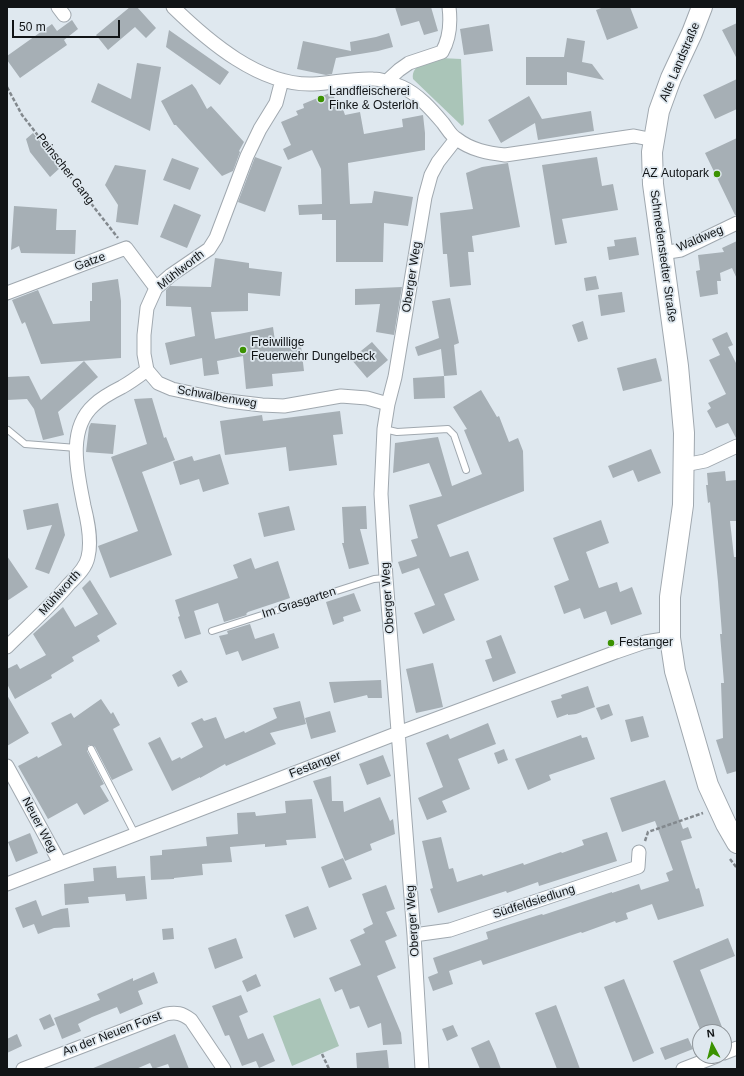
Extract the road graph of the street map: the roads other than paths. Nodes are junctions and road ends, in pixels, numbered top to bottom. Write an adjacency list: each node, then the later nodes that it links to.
1 (172, 7): 4 (street)
2 (449, 7): 5 (street)
3 (702, 7): 7 (main road, Alte Landstraße)
4 (282, 80): 5 (street); 10 (street, Mühlworth)
5 (387, 81): 6 (street)
6 (456, 139): 7 (street); 13 (street, Oberger Weg)
7 (654, 140): 9 (main road, Schmedenstedter Straße)
8 (737, 223): 9 (street, Waldweg)
9 (662, 253): 18 (main road, Schmedenstedter Straße)
10 (156, 288): 11 (street, Gatze); 12 (street, Mühlworth)
11 (7, 293)
12 (148, 370): 13 (street, Schwalbenweg); 17 (street, Mühlworth)
13 (388, 404): 14 (street, Oberger Weg)
14 (384, 429): 19 (lane); 20 (street, Oberger Weg)
15 (8, 430): 17 (lane)
16 (737, 446): 18 (street)
17 (76, 448): 23 (street, Mühlworth)
18 (684, 465): 22 (main road, Schmedenstedter Straße)
19 (466, 470)
20 (386, 578): 21 (lane, Im Grasgarten); 24 (street, Oberger Weg)
21 (212, 631)
22 (670, 638): 24 (street, Festanger); 28 (main road, Schmedenstedter Straße)
23 (7, 647)
24 (398, 733): 27 (street, Festanger); 32 (street, Oberger Weg)
25 (91, 749): 27 (lane)
26 (7, 766): 30 (street, Neuer Weg)
27 (135, 834): 30 (street, Festanger)
28 (737, 843)
29 (639, 852): 32 (street, Südfeldsiedlung)
30 (60, 863): 31 (street, Festanger)
31 (7, 884)
32 (414, 935): 36 (street, Oberger Weg)
33 (696, 1064): 37 (street)
34 (23, 1069): 35 (street, An der Neuen Forst)
35 (224, 1069)
36 (422, 1069)
37 (683, 1069)

